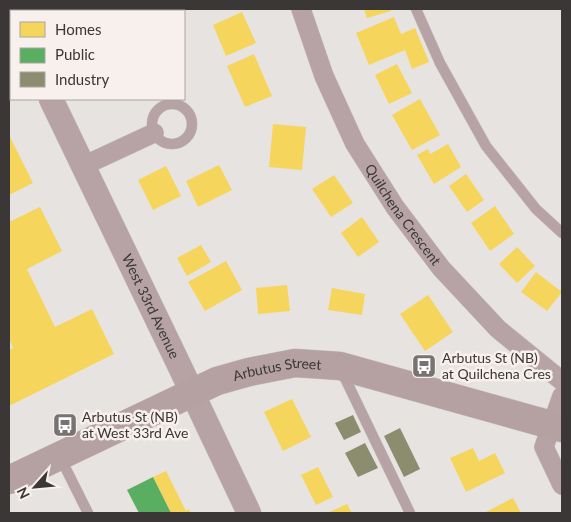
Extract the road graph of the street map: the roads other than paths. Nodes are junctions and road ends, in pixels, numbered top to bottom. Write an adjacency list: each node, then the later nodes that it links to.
1 (301, 9): 8 (street, Quilchena Crescent)
2 (416, 9): 6 (lane)
3 (51, 100): 5 (street, West 33rd Avenue)
4 (154, 133): 4 (lane); 5 (street)
5 (83, 166): 9 (street, West 33rd Avenue)
6 (562, 233)
7 (340, 366): 9 (main road, Arbutus Street); 11 (main road, Arbutus Street); 17 (lane)
8 (562, 382)
9 (192, 393): 12 (main road, Arbutus Street); 16 (street, West 33rd Avenue)
10 (562, 396): 11 (street)
11 (557, 426): 14 (street)
12 (60, 456): 13 (main road, Arbutus Street); 15 (lane)
13 (9, 480)
14 (562, 485)
15 (88, 513)
16 (249, 513)
17 (410, 513)

